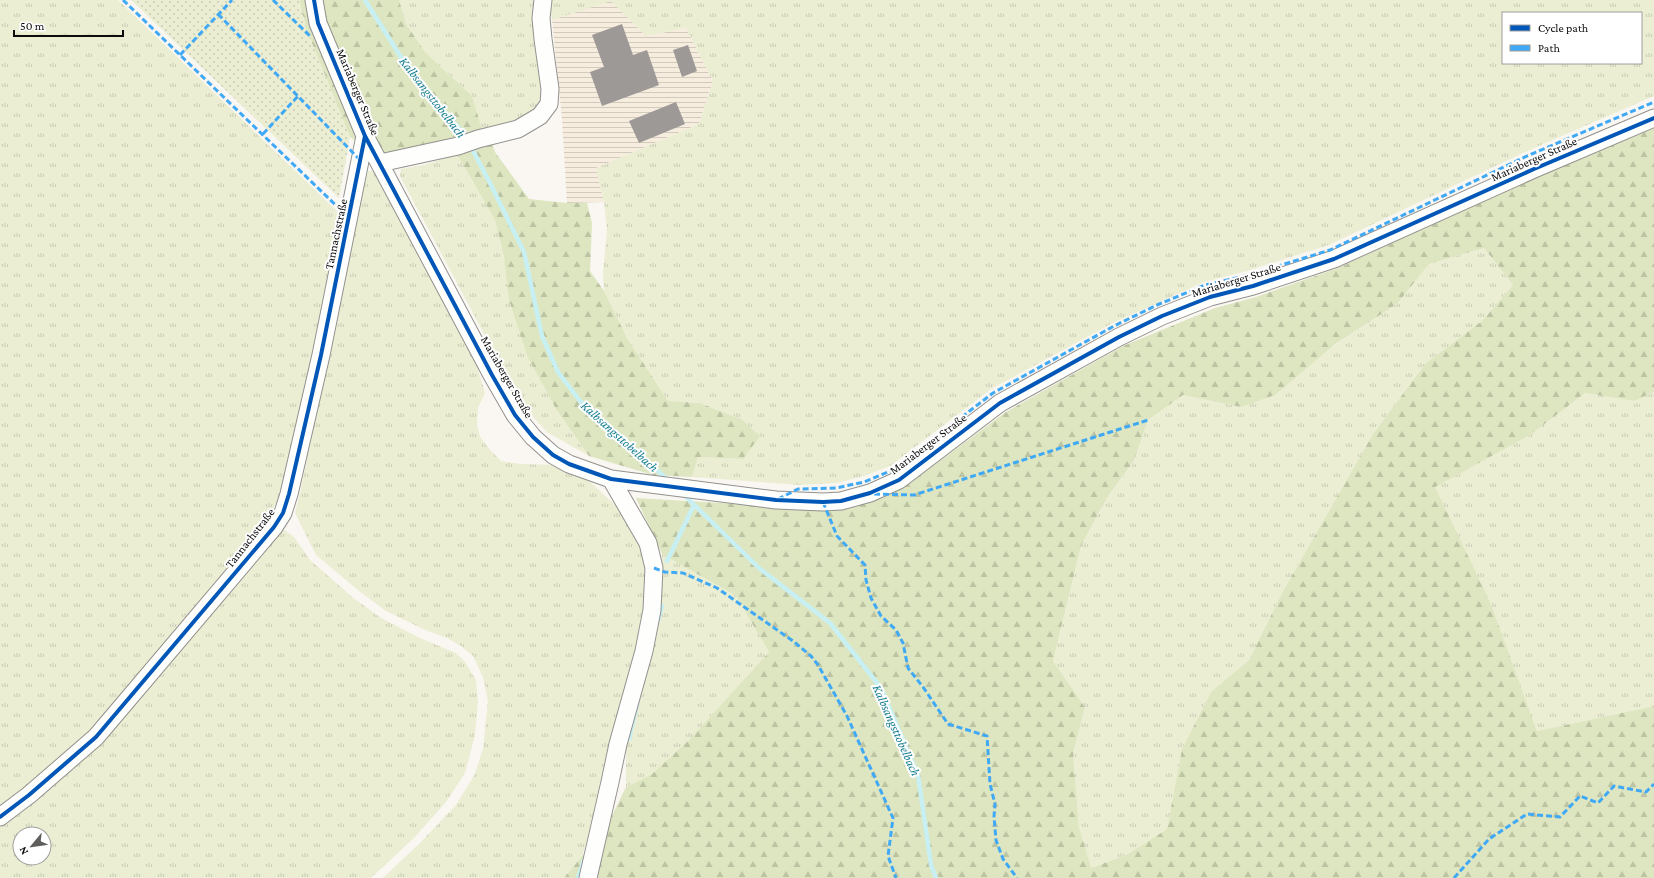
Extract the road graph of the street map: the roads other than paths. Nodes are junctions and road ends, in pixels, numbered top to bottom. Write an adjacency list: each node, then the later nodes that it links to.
1 (314, 0): 4 (street, Mariaberger Straße)
2 (543, 0): 5 (street)
3 (1654, 118): 6 (street, Mariaberger Straße)
4 (365, 136): 5 (street, Mariaberger Straße); 7 (street, Tannachstraße)
5 (380, 163): 6 (street, Mariaberger Straße)
6 (611, 479): 8 (street)
7 (0, 817)
8 (588, 878)

